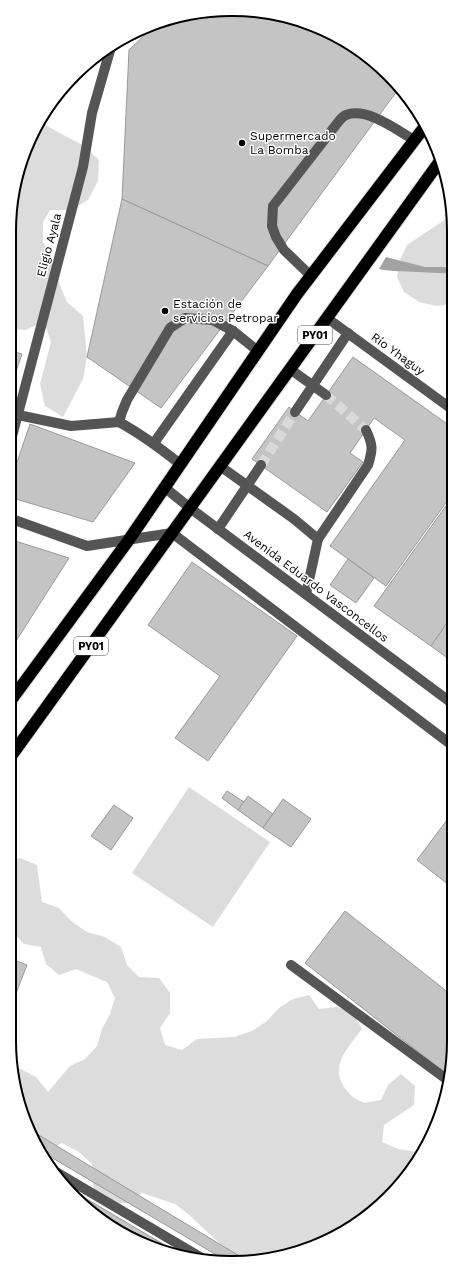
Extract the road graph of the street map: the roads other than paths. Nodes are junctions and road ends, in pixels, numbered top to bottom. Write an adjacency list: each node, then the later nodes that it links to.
1 (109, 54): 15 (street, Eligio Ayala)
2 (422, 130): 3 (highway, PY01)
3 (414, 140): 5 (highway, PY01); 5 (street)
4 (437, 165): 6 (highway, PY01)
5 (311, 276): 9 (highway, PY01)
6 (327, 318): 8 (street, Río Yhaguy); 10 (highway, PY01)
7 (233, 331): 9 (street); 17 (street); 19 (street)
8 (348, 333): 11 (street); 13 (street, Río Yhaguy)
9 (258, 351): 20 (highway, PY01)
10 (290, 369): 11 (street); 22 (highway, PY01)
11 (312, 385): 12 (street); 14 (street)
12 (326, 396)
13 (447, 406)
14 (295, 412)
15 (18, 415): 16 (street, Eligio Ayala); 17 (street)
16 (16, 422)
17 (119, 422): 19 (street)
18 (366, 430): 29 (street)
19 (154, 443): 20 (street)
20 (180, 464): 24 (highway, PY01)
21 (261, 465): 23 (street)
22 (220, 466): 23 (street); 25 (highway, PY01)
23 (248, 485): 27 (street); 29 (street)
24 (164, 487): 25 (street, Avenida Eduardo Vasconcellos); 30 (highway, PY01)
25 (190, 508): 27 (street, Avenida Eduardo Vasconcellos); 28 (highway, PY01)
26 (16, 520): 30 (street)
27 (218, 529): 31 (street, Avenida Eduardo Vasconcellos)
28 (172, 533): 30 (street); 34 (street); 35 (highway, PY01)
29 (318, 539): 31 (street)
30 (128, 540): 32 (highway, PY01)
31 (306, 594): 33 (street, Avenida Eduardo Vasconcellos)
32 (16, 693)
33 (447, 700)
34 (447, 741)
35 (16, 749)
36 (291, 965): 37 (street)
37 (444, 1077)
38 (65, 1177): 39 (street)
39 (194, 1253)

